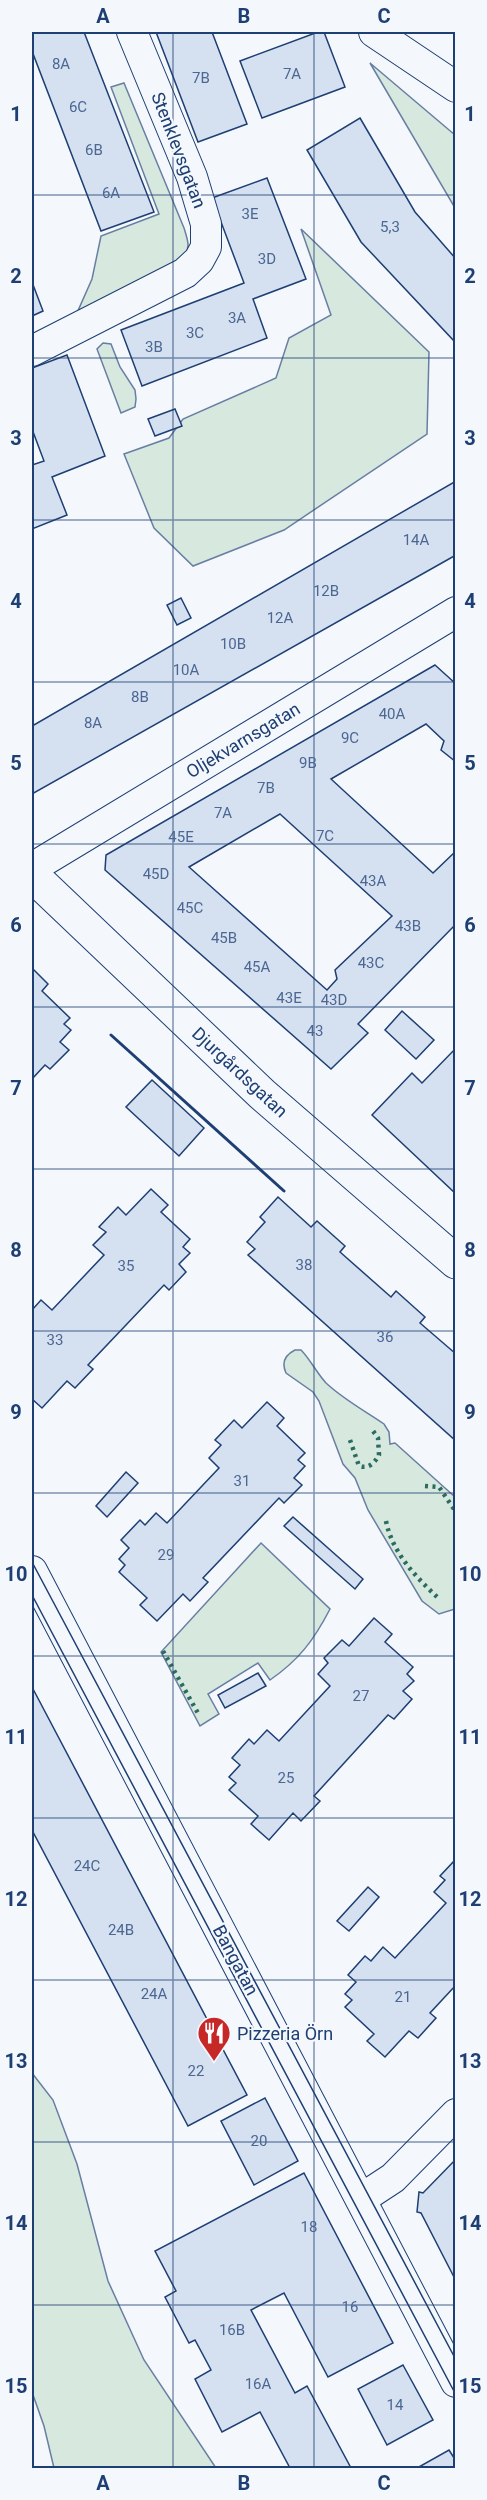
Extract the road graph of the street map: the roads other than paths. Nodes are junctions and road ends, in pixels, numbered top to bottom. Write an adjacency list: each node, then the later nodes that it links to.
1 (132, 32): 4 (street, Stenklevsgatan)
2 (374, 32): 3 (street)
3 (456, 87)
4 (32, 351)
5 (455, 612): 6 (street, Oljekvarnsgatan)
6 (32, 868)
7 (32, 875): 8 (street, Djurgårdsgatan)
8 (456, 1262)
9 (32, 1571): 11 (street, Bangatan)
10 (456, 2114): 11 (street)
11 (361, 2199): 12 (street, Bangatan)
12 (456, 2382)

